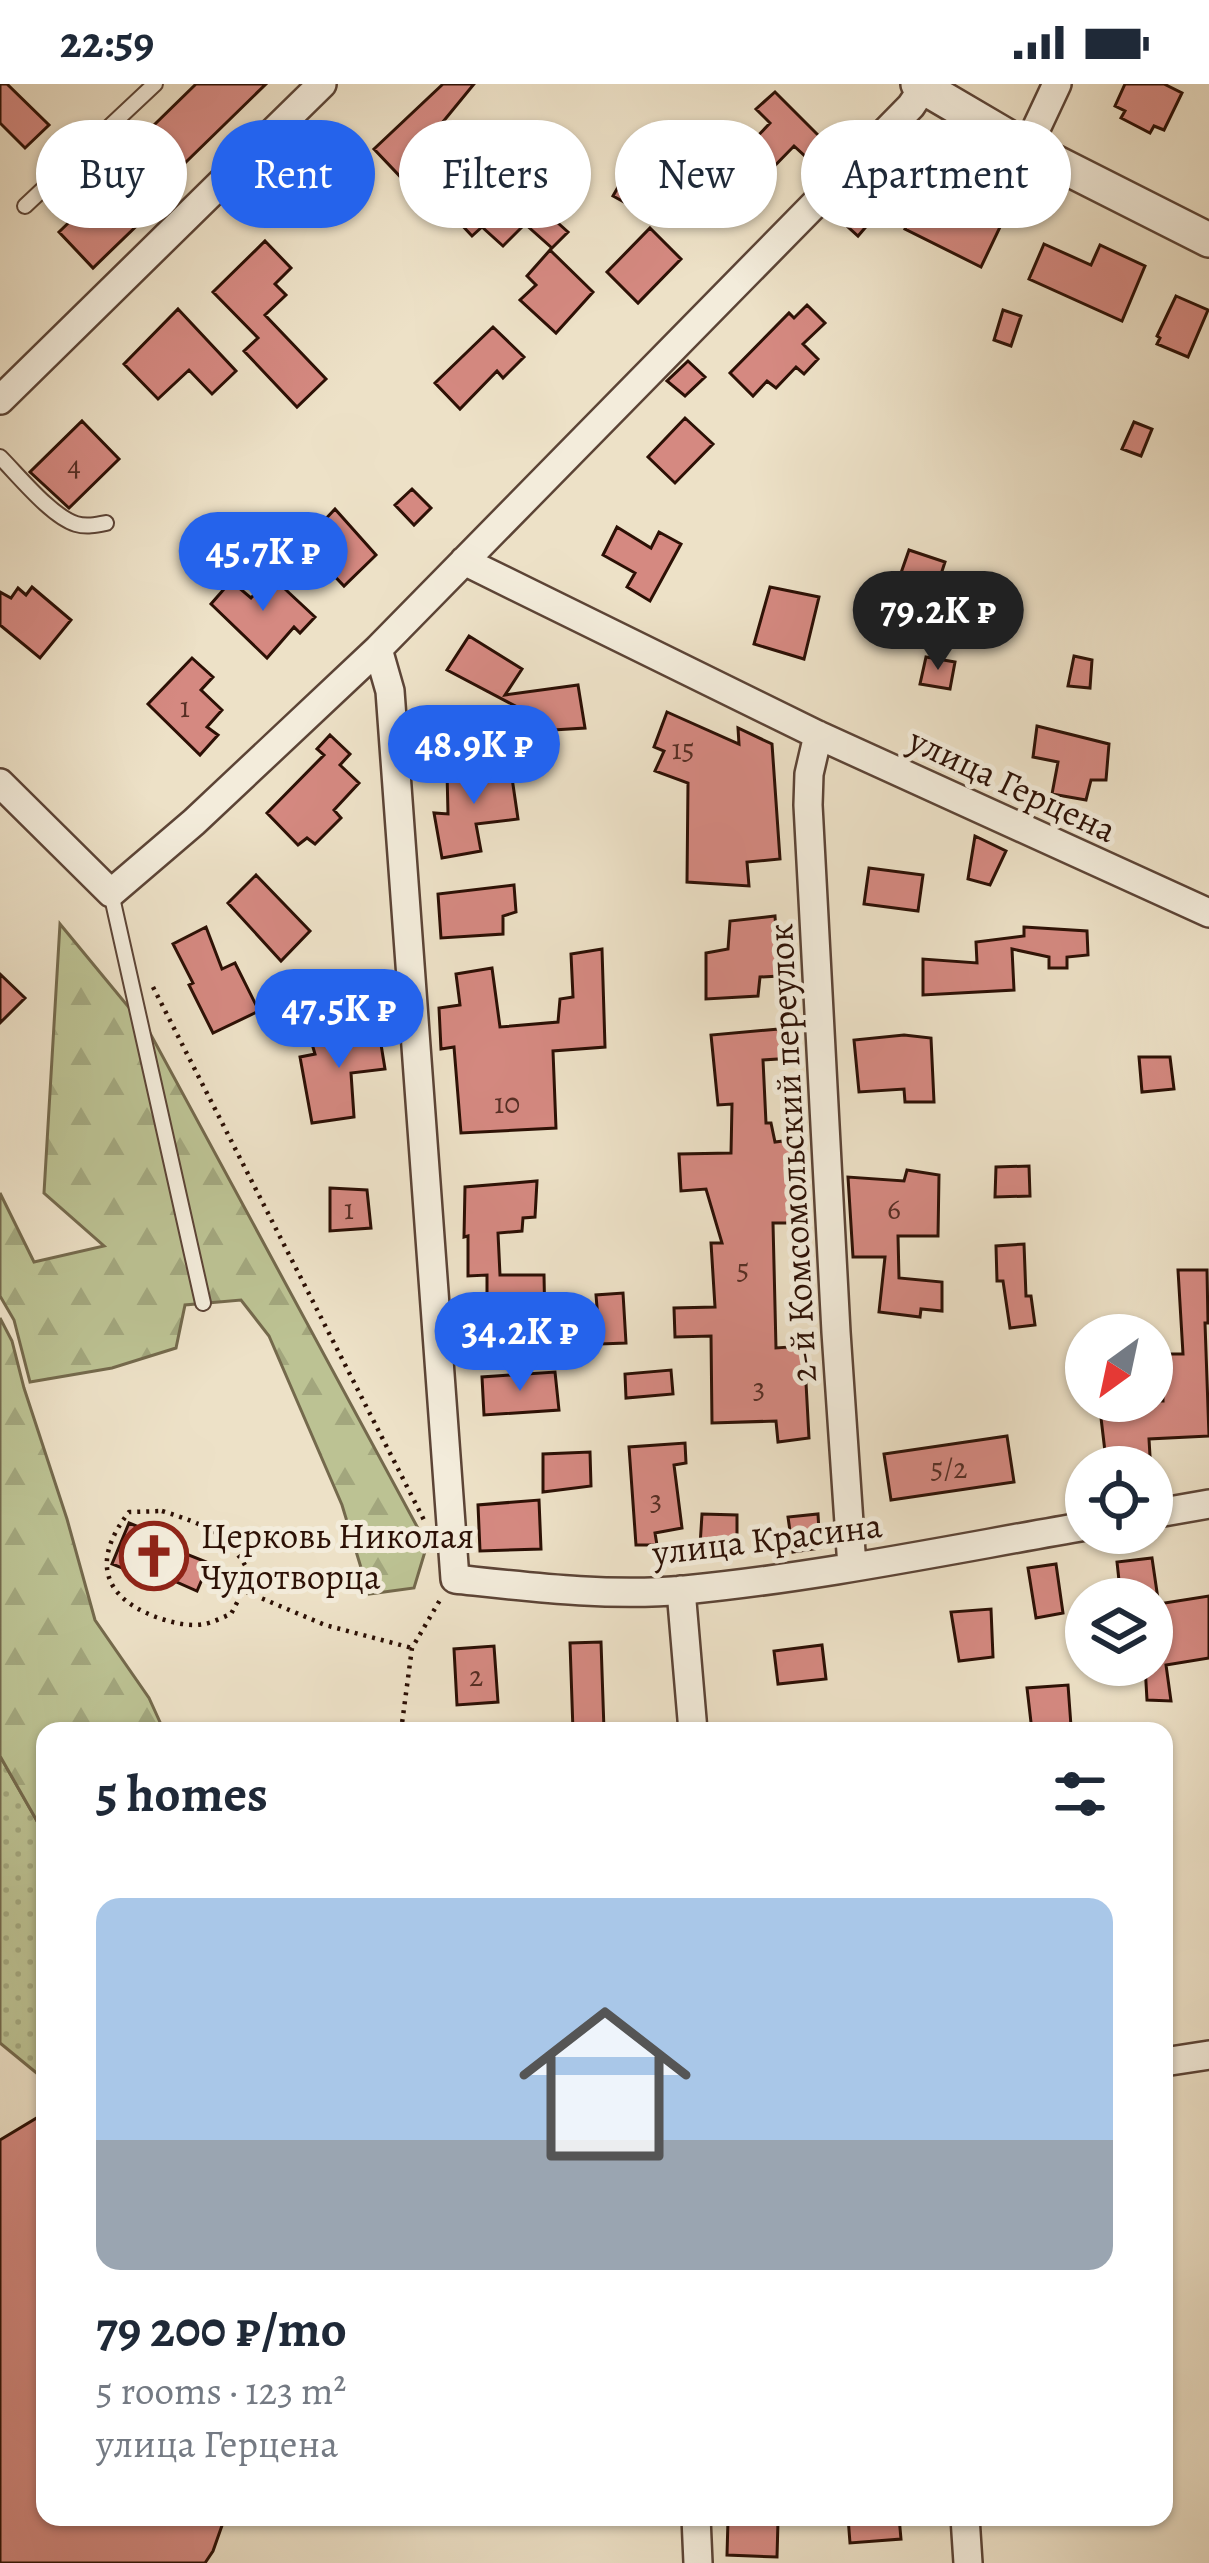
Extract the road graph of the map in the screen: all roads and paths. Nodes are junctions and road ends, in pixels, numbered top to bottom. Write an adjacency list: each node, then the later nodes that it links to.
1 (155, 84): 8 (lane)
2 (322, 84): 10 (street)
3 (1057, 84): 6 (street)
4 (921, 86): 5 (street); 13 (street)
5 (979, 120)
6 (1040, 120)
7 (1071, 170): 9 (street)
8 (25, 206)
9 (1209, 240)
10 (0, 400)
11 (0, 457): 12 (lane)
12 (106, 523)
13 (464, 561): 14 (street); 15 (street, улица Герцена)
14 (378, 649): 17 (street); 27 (street)
15 (818, 735): 18 (street, улица Герцена); 25 (street, 2-й Комсомольский переулок)
16 (0, 783): 17 (street)
17 (111, 893): 20 (lane)
18 (1209, 914)
19 (145, 971): 24 (path)
20 (203, 1303)
21 (1209, 1504): 22 (street)
22 (1173, 1510)
23 (1065, 1530): 25 (street, улица Красина)
24 (433, 1537)
25 (852, 1567): 28 (street, улица Красина)
26 (204, 1574): 29 (path)
27 (454, 1579): 28 (street, улица Красина); 30 (path)
28 (681, 1590): 32 (street)
29 (244, 1591): 29 (path); 30 (path)
30 (412, 1648): 31 (path)
31 (402, 1722)
32 (692, 1722)
33 (1209, 2055): 34 (street)
34 (1173, 2061)
35 (696, 2526): 37 (street)
36 (966, 2526): 38 (street)
37 (698, 2563)
38 (968, 2563)

